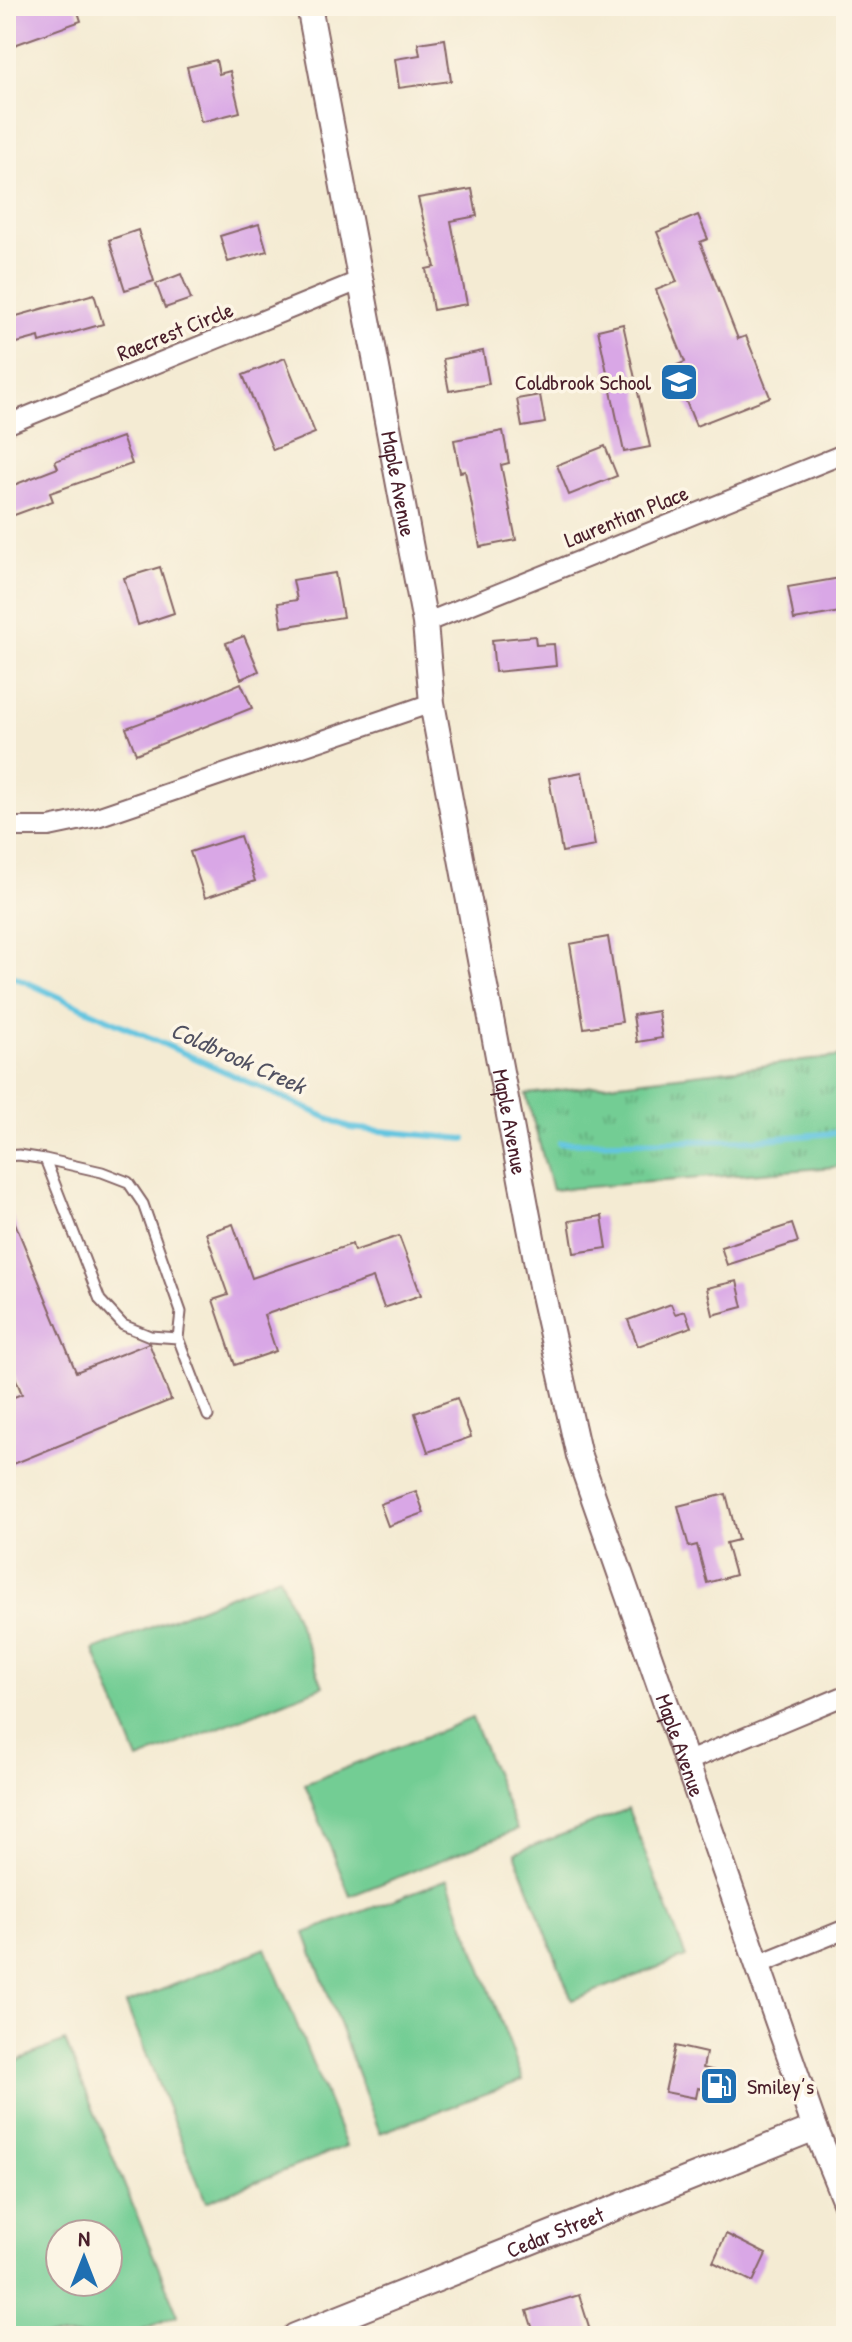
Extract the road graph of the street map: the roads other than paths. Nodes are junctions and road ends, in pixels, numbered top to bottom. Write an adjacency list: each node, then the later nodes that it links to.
1 (309, 6): 2 (main road, Maple Avenue)
2 (361, 280): 3 (street, Raecrest Circle); 5 (main road, Maple Avenue)
3 (6, 425)
4 (846, 453): 5 (street, Laurentian Place)
5 (425, 623): 6 (main road, Maple Avenue)
6 (432, 703): 7 (street); 13 (main road, Maple Avenue)
7 (6, 827)
8 (6, 1156): 9 (lane)
9 (45, 1159): 10 (lane); 10 (lane)
10 (178, 1338): 11 (lane)
11 (208, 1416)
12 (846, 1695): 13 (street)
13 (686, 1762): 15 (main road, Maple Avenue)
14 (846, 1929): 15 (street)
15 (757, 1965): 16 (main road, Maple Avenue)
16 (815, 2128): 17 (main road, Maple Avenue); 18 (main road, Cedar Street)
17 (846, 2204)
18 (295, 2336)

